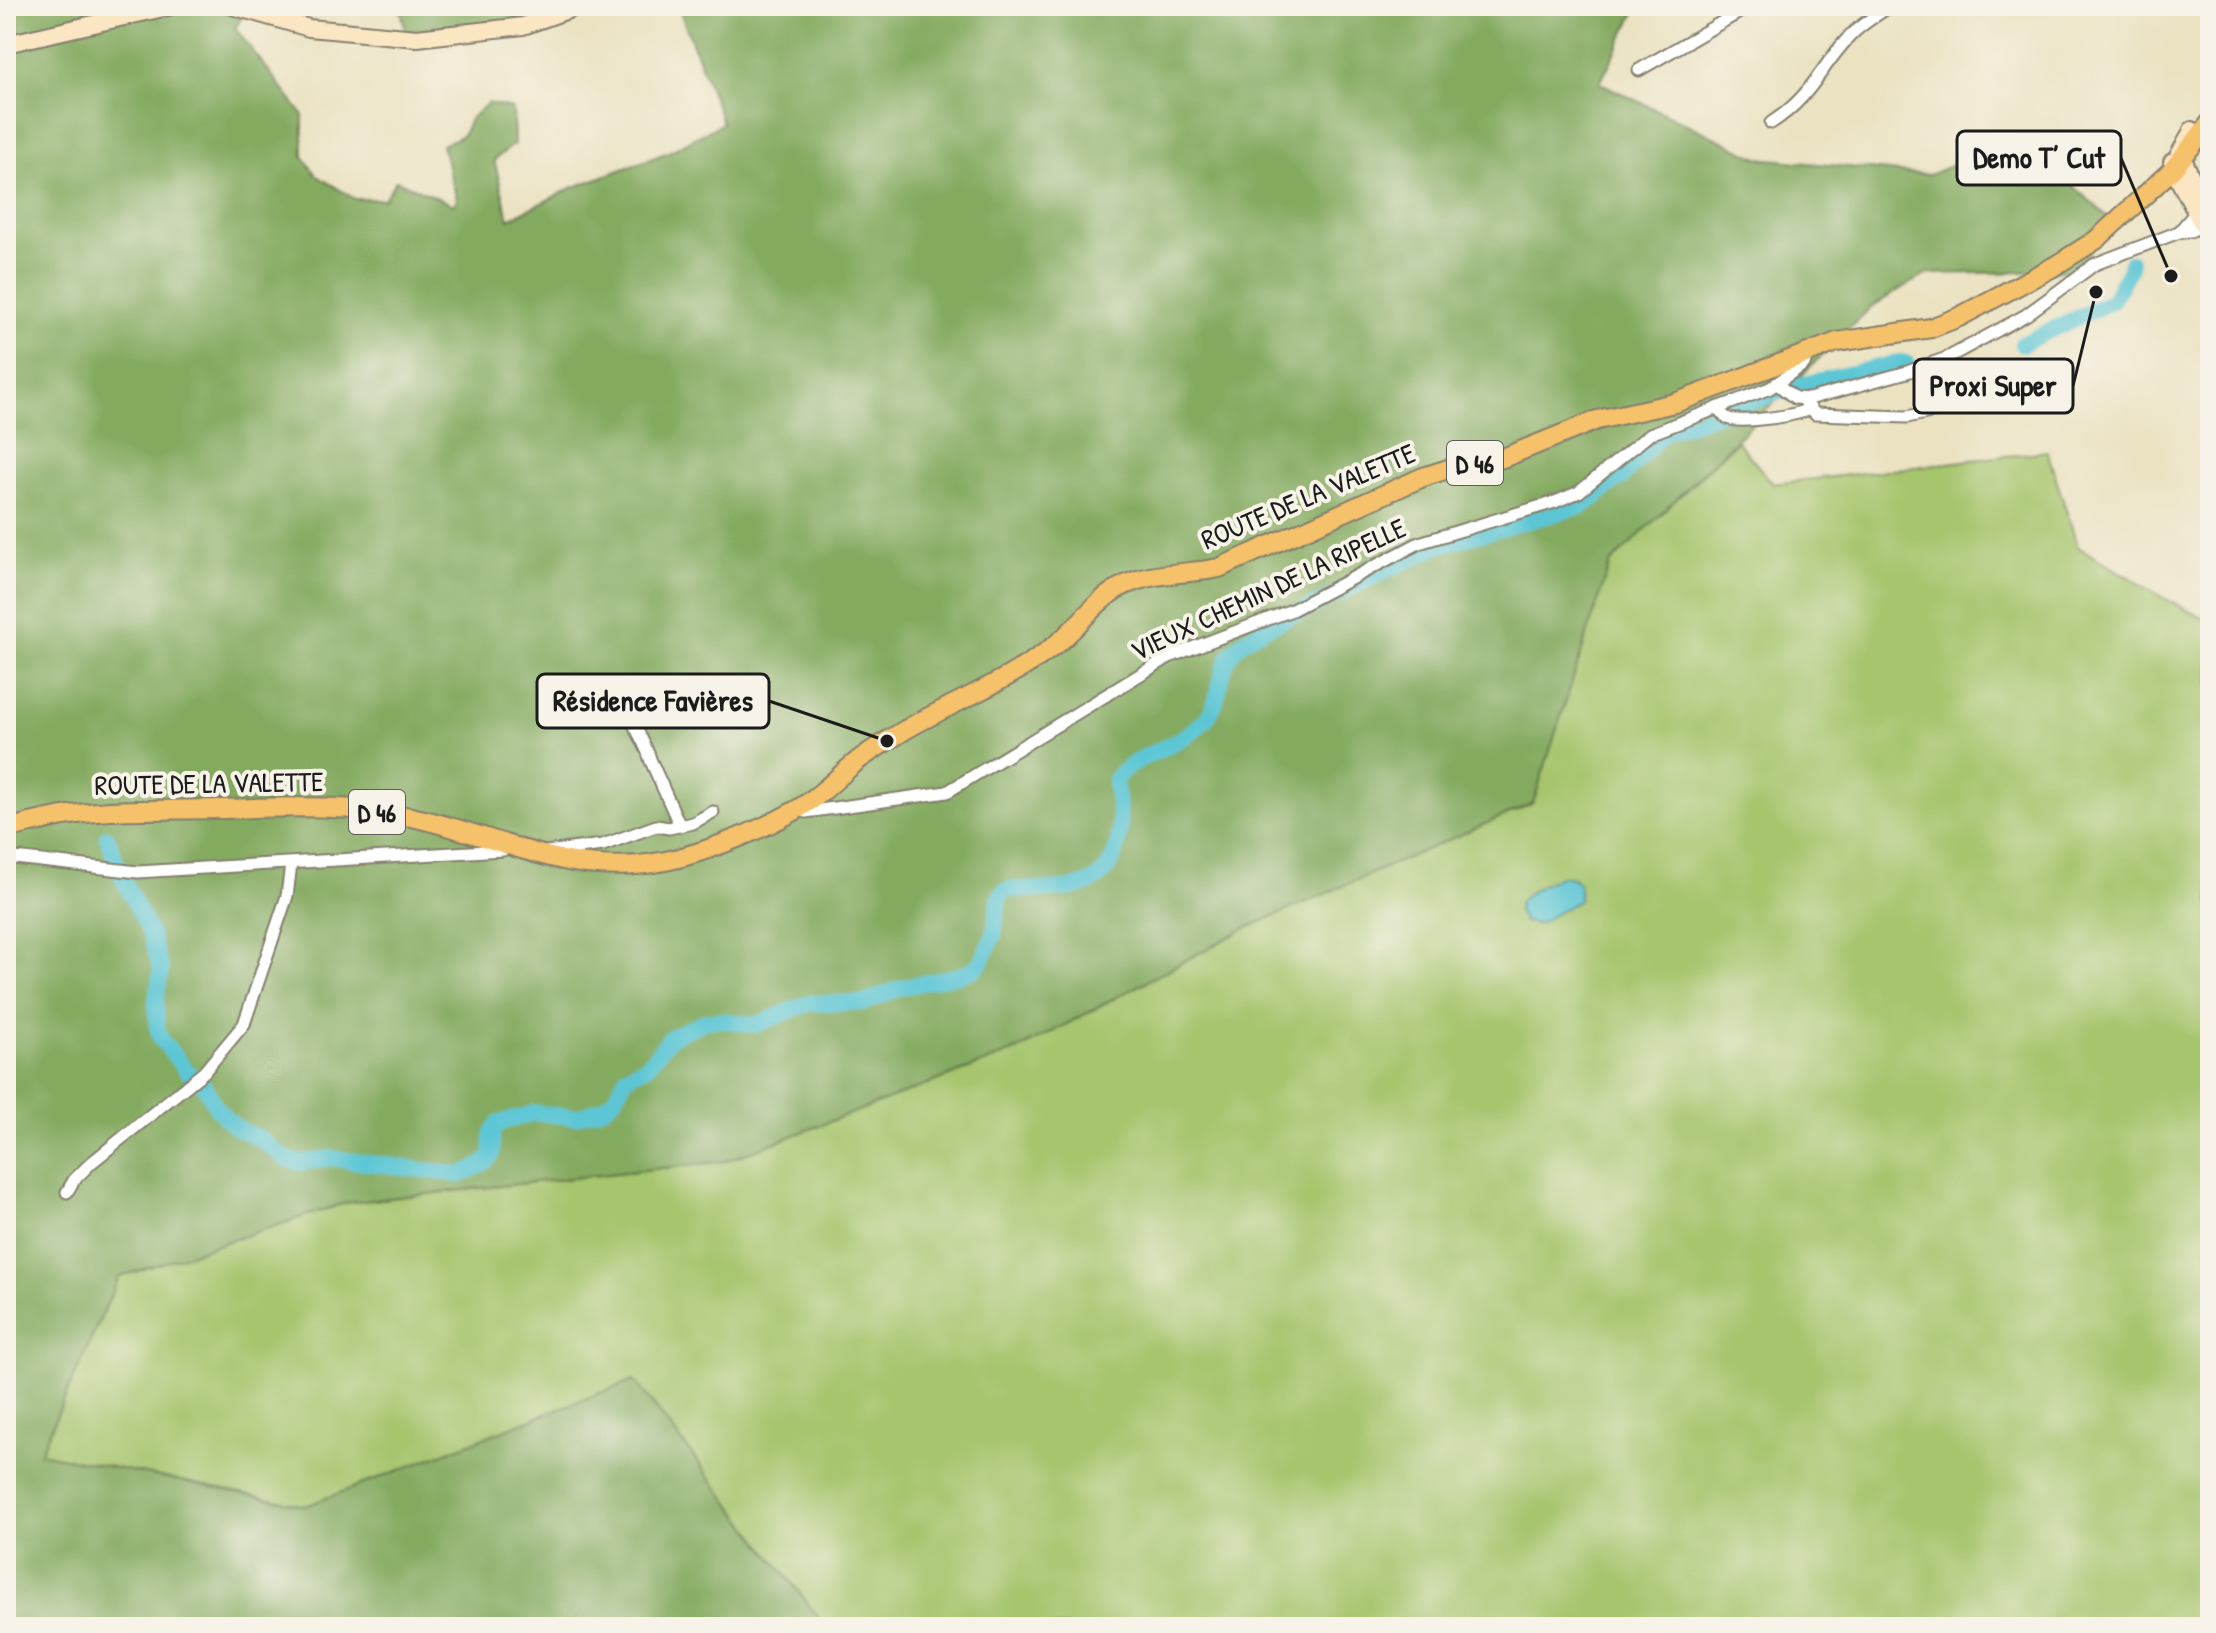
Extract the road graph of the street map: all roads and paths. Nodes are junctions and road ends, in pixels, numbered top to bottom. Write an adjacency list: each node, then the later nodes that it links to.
1 (172, 6): 6 (street)
2 (232, 6): 3 (street)
3 (579, 6)
4 (1750, 6): 7 (street)
5 (1890, 6): 9 (street)
6 (6, 44)
7 (1639, 70)
8 (2210, 108): 10 (main road, ROUTE DE LA VALETTE / D 46)
9 (1771, 123)
10 (2202, 128): 11 (main road, D 46); 13 (main road, ROUTE DE LA VALETTE / D 46)
11 (2177, 163): 12 (street); 13 (street); 14 (street); 15 (main road, ROUTE DE LA VALETTE / D 46)
12 (2186, 193): 14 (street); 15 (street)
13 (2125, 201): 16 (main road, ROUTE DE LA VALETTE / D 46)
14 (2205, 220): 20 (street, VIEUX CHEMIN DE LA RIPELLE)
15 (2107, 231): 16 (main road, ROUTE DE LA VALETTE / D 46)
16 (2069, 258): 17 (main road, ROUTE DE LA VALETTE / D 46)
17 (1809, 352): 19 (street, VIEUX CHEMIN DE LA RIPELLE); 23 (main road, ROUTE DE LA VALETTE / D 46)
18 (2016, 380): 20 (street)
19 (1782, 388): 20 (street); 21 (street, VIEUX CHEMIN DE LA RIPELLE)
20 (1806, 404): 21 (street, VIEUX CHEMIN DE LA RIPELLE)
21 (1721, 411): 23 (street, VIEUX CHEMIN DE LA RIPELLE)
22 (617, 692): 25 (street)
23 (795, 806): 29 (main road, ROUTE DE LA VALETTE / D 46)
24 (713, 812): 25 (street)
25 (680, 826): 29 (street)
26 (6, 829): 27 (main road, ROUTE DE LA VALETTE / D 46)
27 (506, 845): 29 (main road, ROUTE DE LA VALETTE / D 46); 30 (street)
28 (6, 857): 30 (street)
29 (543, 857)
30 (291, 864): 31 (street)
31 (67, 1192)

